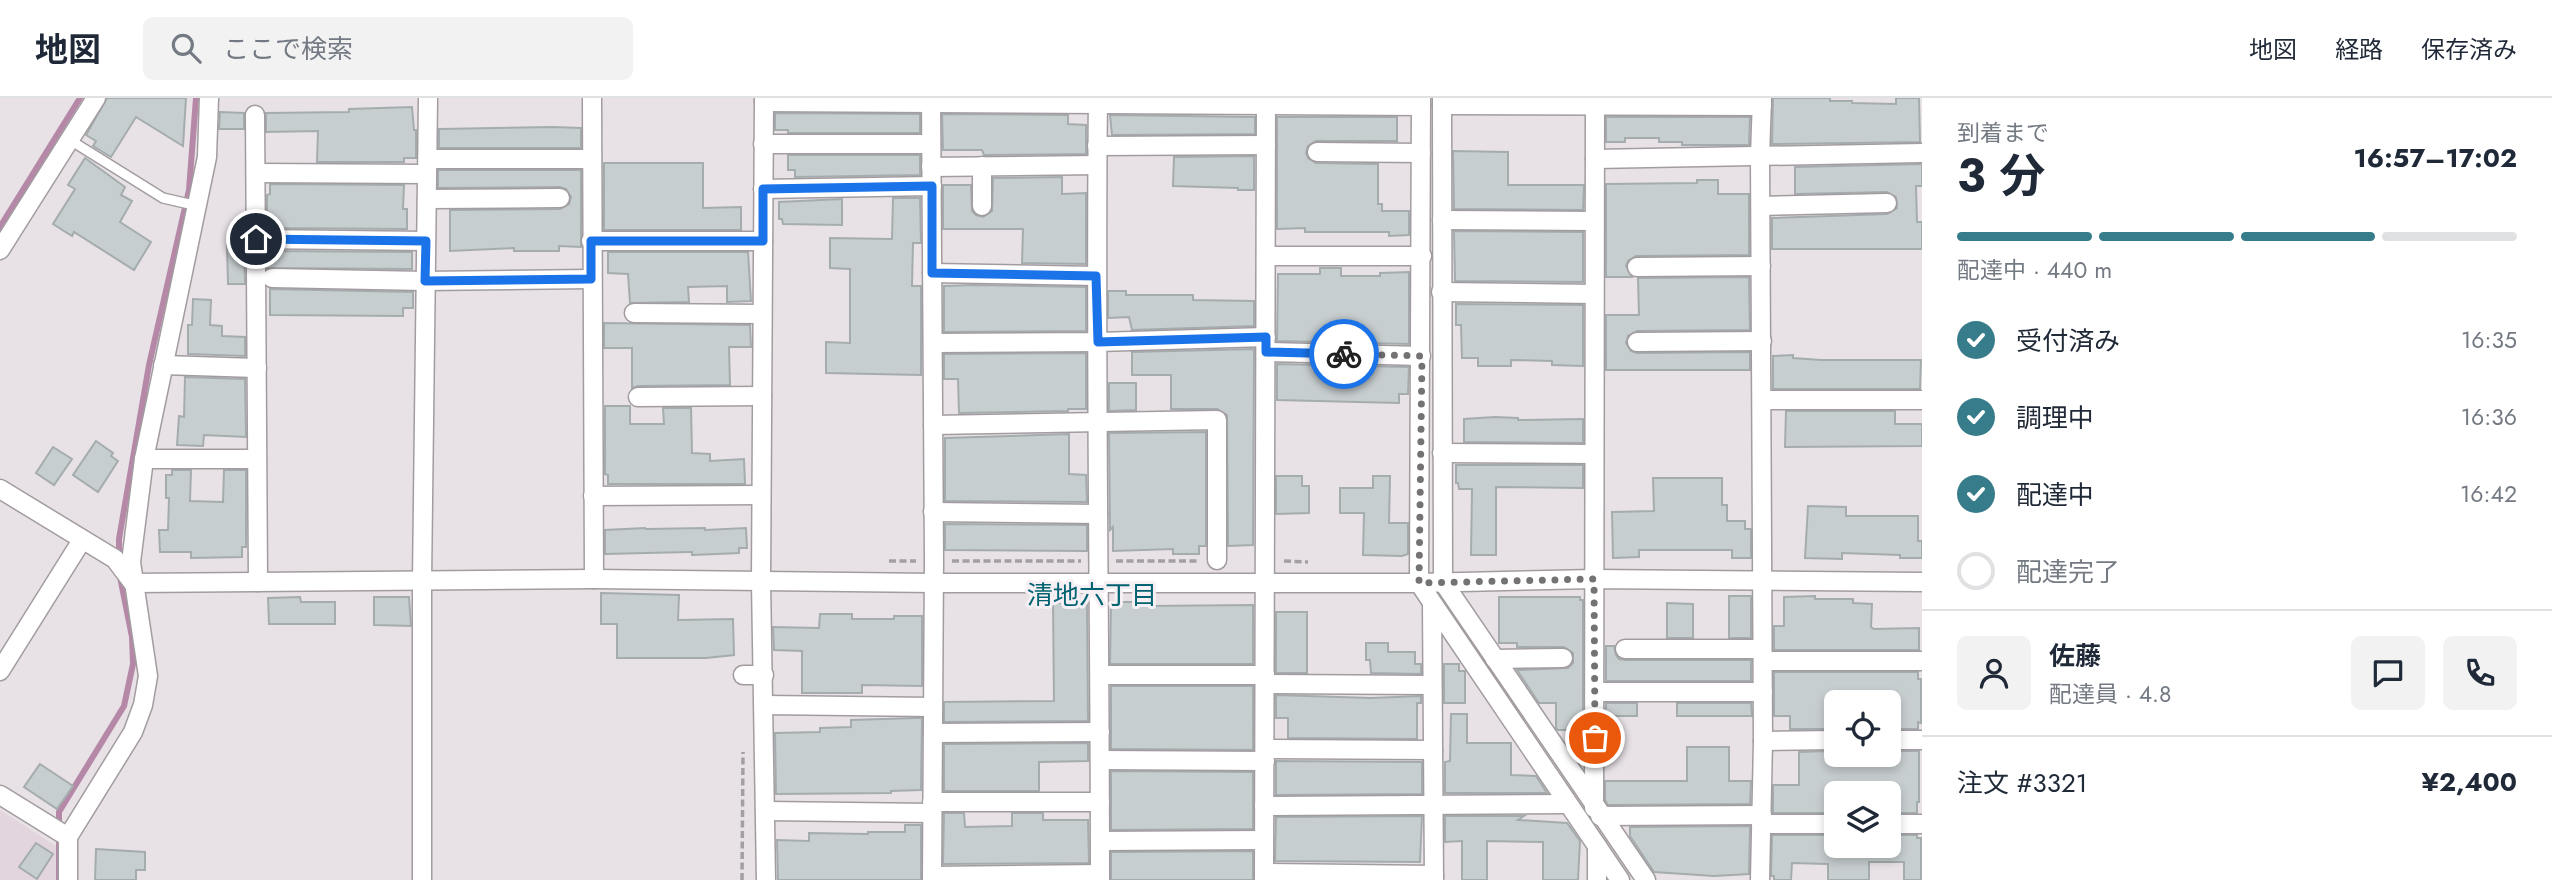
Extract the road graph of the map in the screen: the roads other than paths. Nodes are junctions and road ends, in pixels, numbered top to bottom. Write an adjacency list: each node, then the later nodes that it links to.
1 (96, 98): 14 (street)
2 (209, 98): 35 (street)
3 (428, 98): 27 (street)
4 (592, 98): 23 (street)
5 (764, 100): 6 (street); 15 (street)
6 (931, 101): 7 (street); 16 (street)
7 (1098, 102): 8 (street); 18 (street)
8 (1266, 102): 9 (street); 17 (street)
9 (1421, 102): 20 (street)
10 (1442, 102): 11 (street); 38 (street)
11 (1595, 102): 12 (street); 24 (street)
12 (1762, 102): 22 (street)
13 (255, 115): 29 (street)
14 (70, 140): 35 (lane); 44 (street)
15 (763, 144): 16 (street); 31 (street)
16 (931, 144): 28 (street)
17 (1266, 145): 18 (street); 45 (street)
18 (1097, 146): 25 (street)
19 (1317, 152): 20 (street)
20 (1421, 153): 46 (street)
21 (1922, 153): 22 (street)
22 (1760, 156): 24 (street); 37 (street)
23 (592, 159): 27 (street); 42 (street)
24 (1595, 159): 39 (street)
25 (1097, 165): 26 (street); 50 (street)
26 (982, 166): 28 (street); 36 (street)
27 (428, 167): 29 (street); 33 (street)
28 (932, 167): 30 (street)
29 (256, 173): 40 (street)
30 (932, 186): 31 (street); 49 (street)
31 (763, 189): 43 (street)
32 (560, 198): 33 (street)
33 (427, 199): 41 (street)
34 (1887, 203): 37 (street)
35 (198, 206): 64 (street)
36 (982, 206)
37 (1760, 206): 48 (street)
38 (1441, 220): 39 (street); 54 (street)
39 (1594, 221): 55 (street)
40 (256, 239): 41 (street); 65 (street)
41 (426, 241): 53 (street)
42 (591, 241): 43 (street); 52 (street)
43 (763, 241): 57 (street)
44 (0, 250)
45 (1266, 256): 46 (street); 62 (street)
46 (1422, 256): 63 (street)
47 (1637, 267): 48 (street)
48 (1761, 267): 58 (street)
49 (932, 273): 50 (street); 59 (street)
50 (1096, 276): 60 (street)
51 (272, 278): 53 (street)
52 (591, 279): 53 (street); 78 (street)
53 (425, 281): 85 (street)
54 (1441, 292): 55 (street); 72 (street)
55 (1594, 294): 73 (street)
56 (634, 313): 57 (street)
57 (762, 314): 66 (street)
58 (1762, 341): 61 (street); 68 (street)
59 (933, 342): 60 (street); 71 (street)
60 (1098, 342): 62 (street); 70 (street)
61 (1637, 342)
62 (1266, 344): 63 (street); 95 (street)
63 (1422, 356): 94 (street)
64 (163, 365): 65 (street); 74 (street)
65 (257, 368): 75 (street)
66 (762, 396): 67 (street); 77 (street)
67 (638, 397)
68 (1763, 400): 69 (street); 86 (street)
69 (1922, 400)
70 (1099, 421): 71 (street); 80 (street); 82 (street)
71 (933, 425): 79 (street)
72 (1442, 453): 73 (street); 90 (street)
73 (1593, 454): 84 (street)
74 (144, 459): 75 (street); 92 (street)
75 (257, 459): 87 (street)
76 (0, 489): 81 (street)
77 (761, 495): 78 (street); 88 (street)
78 (593, 496): 83 (street)
79 (933, 512): 80 (street); 93 (street)
80 (1098, 514): 89 (street)
81 (82, 540): 92 (street); 102 (street)
82 (1217, 561)
83 (594, 579): 85 (street); 88 (street)
84 (1594, 579): 86 (street); 90 (street); 109 (street)
85 (422, 581): 87 (street); 142 (street)
86 (1762, 581): 91 (street); 98 (street)
87 (258, 582): 92 (street)
88 (761, 582): 93 (street); 105 (street)
89 (1100, 582): 93 (street); 95 (street); 104 (street)
90 (1443, 582): 94 (street); 100 (street)
91 (1922, 582)
92 (133, 583): 133 (street)
93 (933, 583): 111 (street)
94 (1419, 583): 95 (street); 96 (street)
95 (1265, 584): 106 (street)
96 (1432, 604): 107 (street); 123 (street)
97 (1625, 649): 98 (street)
98 (1763, 655): 101 (street); 108 (street)
99 (1563, 658): 100 (street)
100 (1495, 659): 128 (street)
101 (1922, 661)
102 (0, 671)
103 (743, 675): 105 (street)
104 (1100, 675): 106 (street); 112 (street)
105 (764, 676): 110 (street)
106 (1265, 680): 107 (street); 119 (street)
107 (1432, 685): 118 (street)
108 (1763, 691): 109 (street); 117 (street)
109 (1595, 692): 128 (street)
110 (765, 705): 111 (street); 127 (street)
111 (932, 707): 113 (street)
112 (1100, 732): 113 (street); 120 (street)
113 (933, 733): 126 (street)
114 (1824, 740): 117 (street)
115 (1901, 740): 116 (street)
116 (1922, 740)
117 (1763, 741): 129 (street)
118 (1433, 750): 119 (street); 125 (street)
119 (1265, 755): 120 (street); 124 (street)
120 (1100, 760): 122 (street)
121 (0, 795): 133 (street)
122 (1100, 802): 126 (street); 135 (street)
123 (1567, 804): 125 (street); 136 (street)
124 (1265, 806): 125 (street); 134 (street)
125 (1433, 806): 139 (street)
126 (932, 808): 127 (street); 140 (street)
127 (765, 811): 143 (street)
128 (1597, 812): 129 (street); 146 (street)
129 (1761, 819): 130 (street); 147 (street)
130 (1824, 823)
131 (1901, 824): 132 (street)
132 (1922, 824)
133 (68, 836): 141 (street)
134 (1264, 839): 135 (street); 137 (street)
135 (1100, 841): 138 (street)
136 (1597, 846): 144 (street); 145 (street)
137 (1264, 876): 139 (street)
138 (1100, 877): 140 (street)
139 (1434, 877)
140 (932, 878)
141 (68, 880)
142 (422, 880)
143 (766, 880)
144 (1597, 880)
145 (1620, 880)
146 (1646, 880)
147 (1760, 880)

